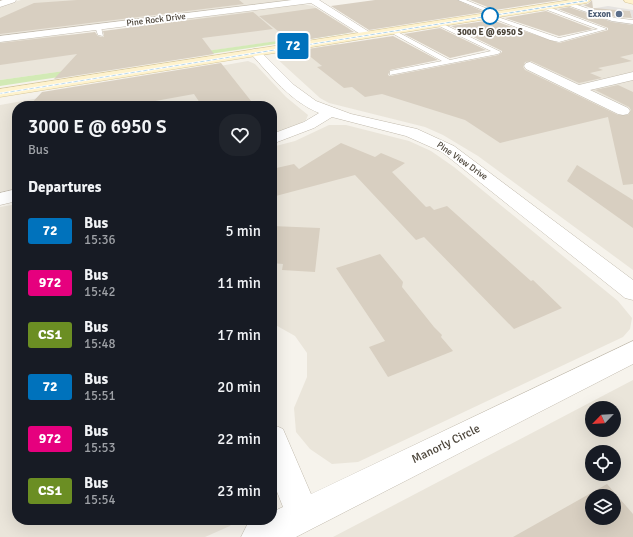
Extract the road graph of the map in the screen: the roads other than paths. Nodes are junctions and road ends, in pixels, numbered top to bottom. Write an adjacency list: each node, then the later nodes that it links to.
1 (12, 0): 8 (street)
2 (313, 0): 14 (street); 15 (street, Pine Rock Drive)
3 (461, 0): 10 (lane)
4 (587, 0): 7 (main road)
5 (628, 0): 6 (main road)
6 (633, 1)
7 (566, 3): 9 (main road); 11 (lane)
8 (0, 4)
9 (544, 7): 10 (main road); 10 (lane)
10 (494, 15): 12 (main road)
11 (633, 22)
12 (439, 24): 13 (main road); 17 (lane)
13 (392, 31): 14 (main road); 17 (lane)
14 (369, 35): 16 (main road)
15 (0, 39)
16 (255, 52): 22 (main road); 24 (street, Pine View Drive)
17 (449, 62): 19 (lane)
18 (530, 66): 21 (street)
19 (393, 73)
20 (633, 76): 21 (street)
21 (577, 89): 23 (street)
22 (0, 93)
23 (623, 111)
24 (331, 112): 25 (street); 28 (street, Pine View Drive)
25 (277, 137)
26 (12, 196): 27 (street)
27 (0, 198)
28 (633, 292)
29 (633, 352): 31 (street, Manorly Circle)
30 (277, 450): 31 (street)
31 (303, 515): 32 (street, Manorly Circle)
32 (259, 537)

